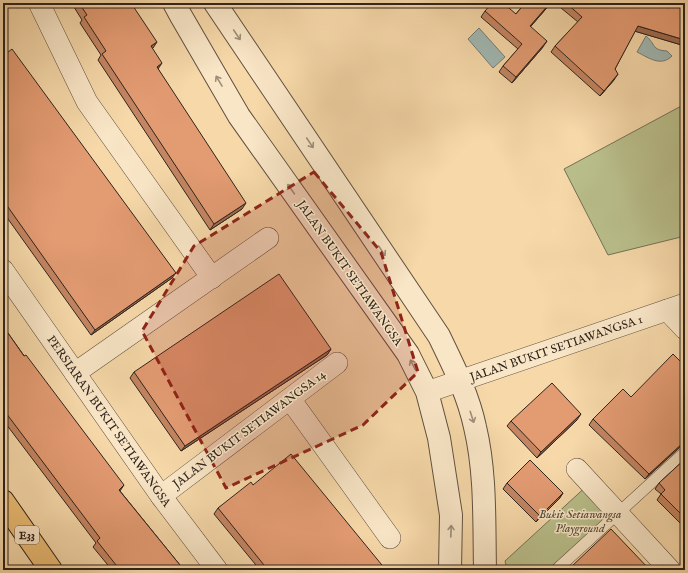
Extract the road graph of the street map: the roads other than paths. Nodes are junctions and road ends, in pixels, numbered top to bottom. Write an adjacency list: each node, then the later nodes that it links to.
1 (39, 3): 6 (street)
2 (174, 3): 12 (street, JALAN BUKIT SETIAWANGSA, one-way to 2)
3 (215, 3): 11 (street, one-way to 11)
4 (268, 238): 6 (street)
5 (3, 270): 10 (street, PERSIARAN BUKIT SETIAWANGSA)
6 (212, 278): 10 (street)
7 (676, 307): 8 (street); 11 (street, JALAN BUKIT SETIAWANGSA 1)
8 (685, 329)
9 (337, 363): 13 (street, JALAN BUKIT SETIAWANGSA 14)
10 (75, 373): 16 (street, PERSIARAN BUKIT SETIAWANGSA)
11 (460, 380): 12 (street, JALAN BUKIT SETIAWANGSA 1); 23 (street, one-way to 23)
12 (427, 392): 22 (street, JALAN BUKIT SETIAWANGSA, one-way to 12)
13 (290, 399): 16 (street, JALAN BUKIT SETIAWANGSA 14); 19 (street)
14 (685, 452): 18 (lane)
15 (578, 469): 18 (street)
16 (161, 496): 21 (street, PERSIARAN BUKIT SETIAWANGSA)
17 (3, 501): 20 (highway, E33)
18 (618, 514): 24 (lane); 25 (street)
19 (390, 538)
20 (51, 570)
21 (217, 570)
22 (450, 570)
23 (485, 570)
24 (556, 570)
25 (670, 570)

